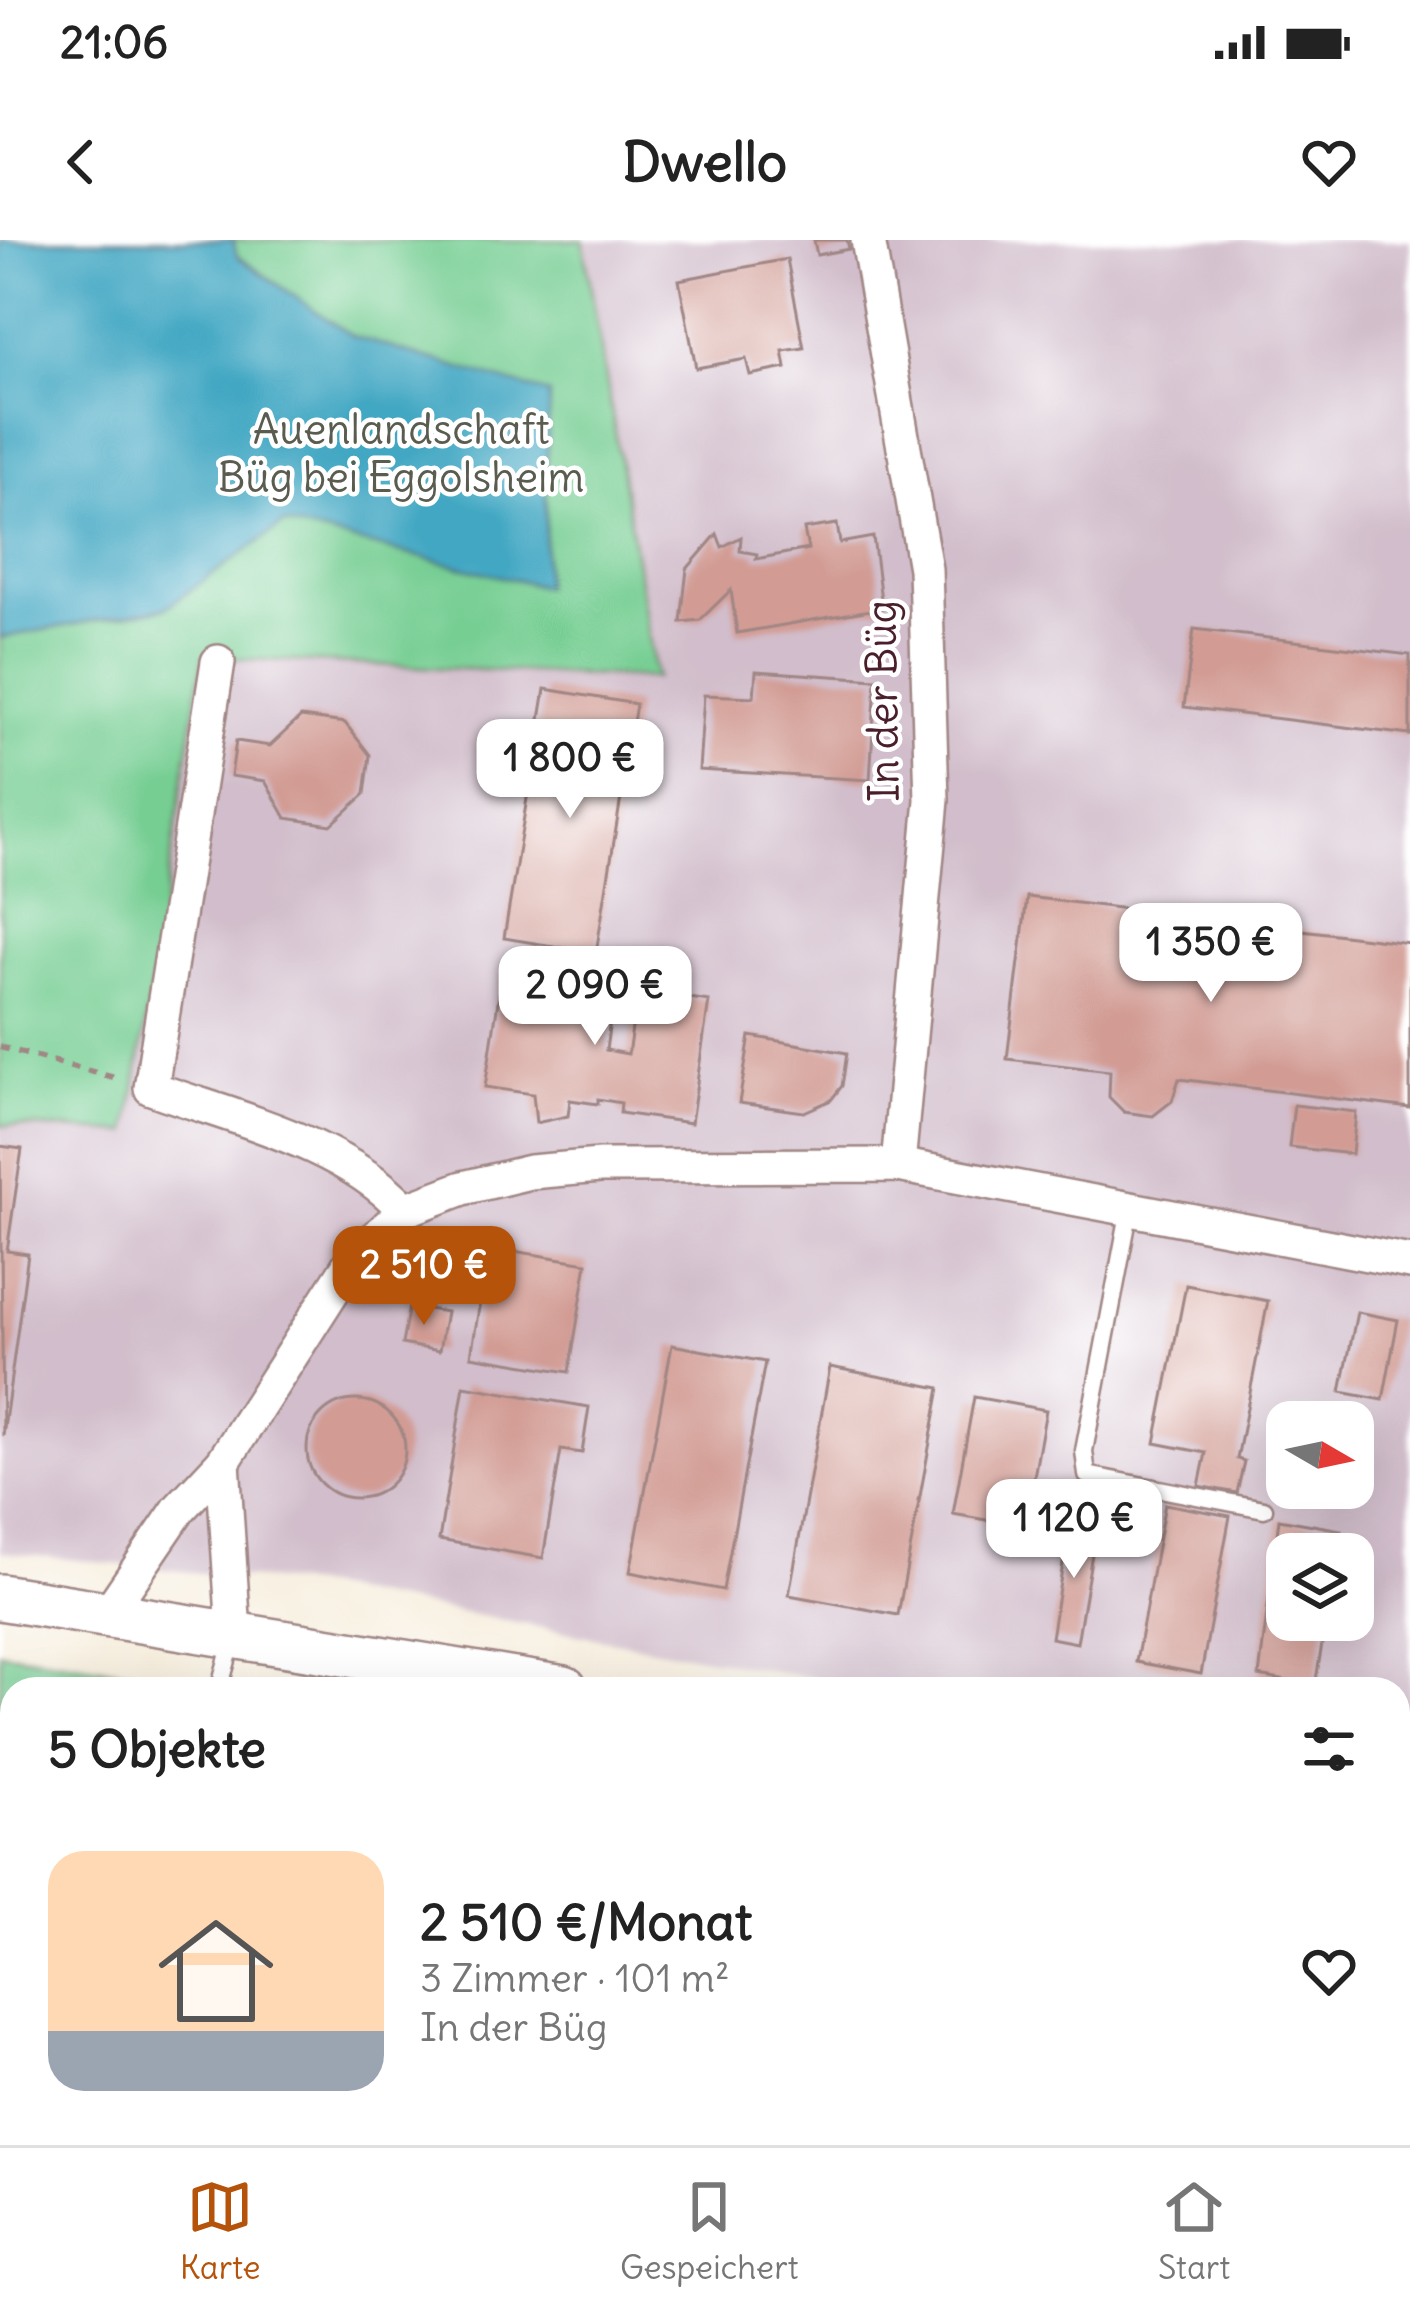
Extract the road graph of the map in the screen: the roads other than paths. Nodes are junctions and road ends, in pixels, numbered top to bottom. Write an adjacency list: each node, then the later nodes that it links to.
1 (868, 240): 3 (street, In der Büg)
2 (218, 662): 5 (street)
3 (898, 1165): 4 (street); 5 (street)
4 (1130, 1207): 6 (street); 8 (lane)
5 (404, 1210): 7 (street)
6 (1410, 1262)
7 (223, 1462): 10 (street); 11 (street)
8 (1264, 1509)
9 (0, 1597): 10 (main road)
10 (108, 1613): 11 (main road)
11 (234, 1633): 12 (lane); 13 (main road)
12 (222, 1677)
13 (493, 1677)

